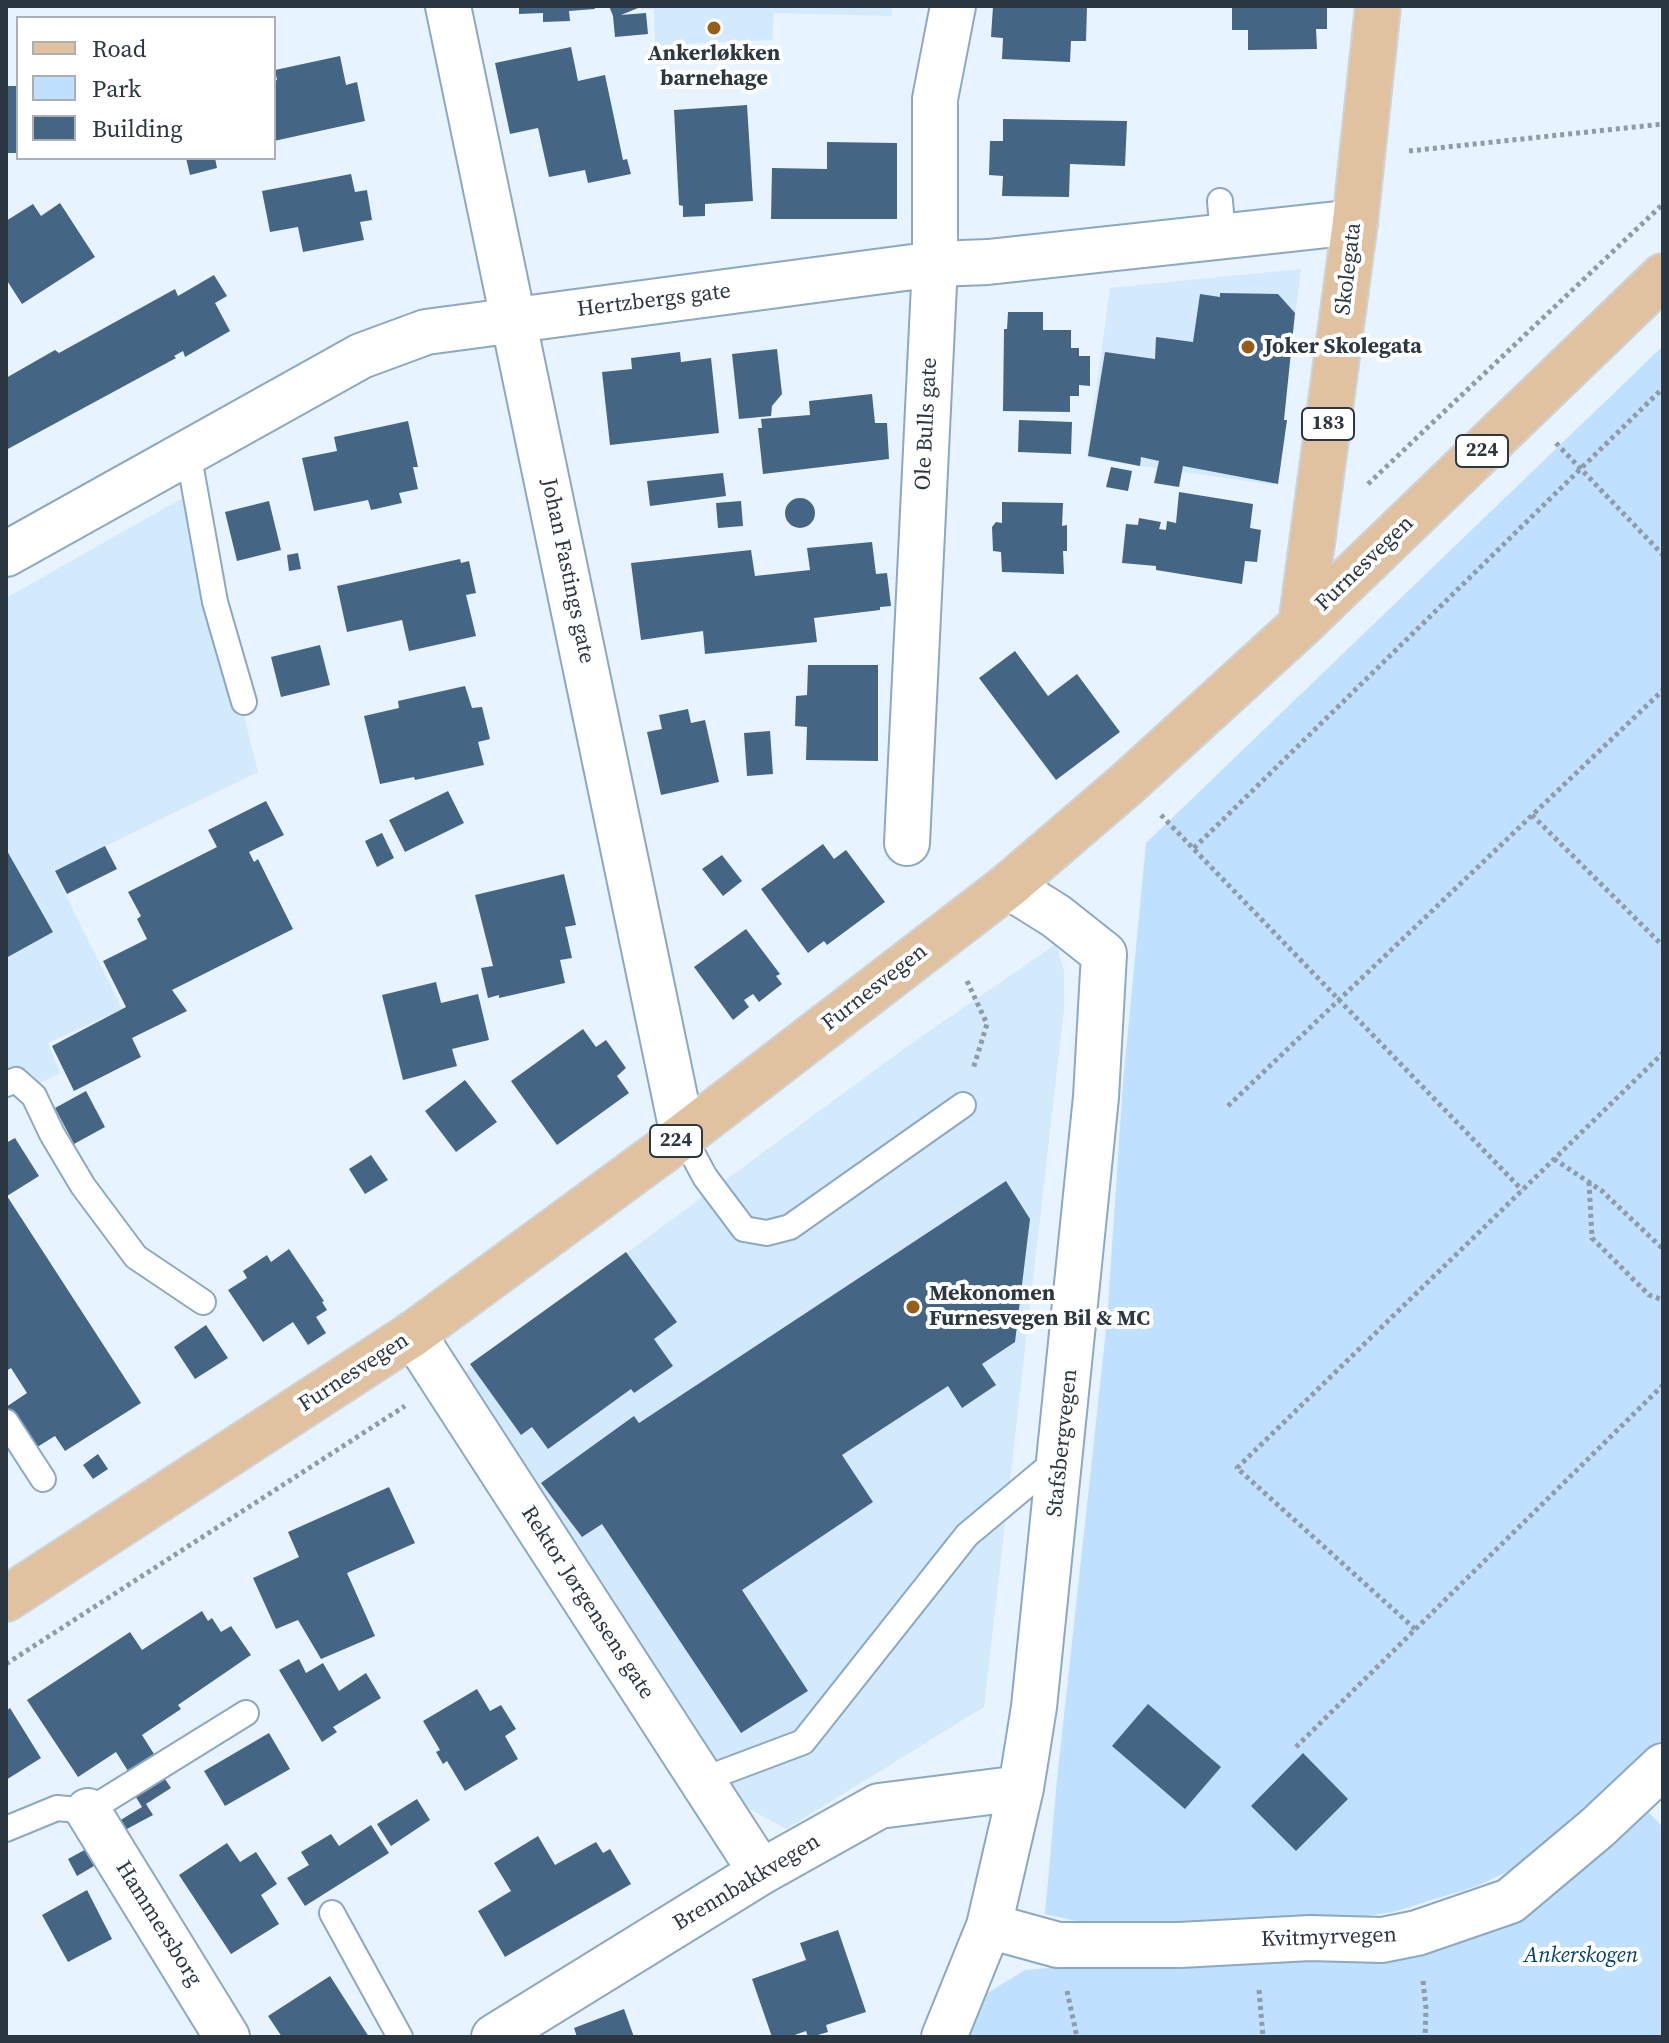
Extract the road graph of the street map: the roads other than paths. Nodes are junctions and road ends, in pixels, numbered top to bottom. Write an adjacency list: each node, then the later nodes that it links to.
1 (448, 6): 7 (street, Johan Fastings gate)
2 (953, 6): 5 (street, Ole Bulls gate)
3 (1378, 6): 4 (main road, Skolegata / 183)
4 (1355, 222): 5 (street, Hertzbergs gate); 10 (main road, Skolegata / 183)
5 (935, 264): 7 (street, Hertzbergs gate); 12 (street, Ole Bulls gate)
6 (1663, 276): 10 (main road, Furnesvegen / 224)
7 (515, 319): 8 (street, Hertzbergs gate); 16 (street, Johan Fastings gate)
8 (188, 452): 9 (street, Hertzbergs gate); 11 (lane)
9 (6, 554)
10 (1301, 625): 13 (main road, Furnesvegen / 224)
11 (244, 702)
12 (907, 843)
13 (1008, 886): 16 (main road, Furnesvegen / 224); 20 (street, Stafsbergvegen)
14 (6, 1084): 17 (lane)
15 (963, 1105): 16 (lane)
16 (683, 1136): 18 (main road, Furnesvegen / 224)
17 (203, 1302)
18 (413, 1334): 22 (main road, Furnesvegen / 224); 25 (street, Rektor Jørgensens gate)
19 (6, 1422): 21 (lane)
20 (1061, 1457): 25 (lane); 26 (street, Stafsbergvegen)
21 (43, 1479)
22 (6, 1599)
23 (246, 1713): 27 (lane)
24 (1663, 1766): 31 (street, Kvitmyrvegen)
25 (702, 1780): 29 (street, Rektor Jørgensens gate)
26 (1021, 1788): 29 (street, Brennbakkvegen); 31 (street, Stafsbergvegen)
27 (88, 1811): 28 (lane); 32 (street, Hammersborg)
28 (6, 1829)
29 (761, 1872): 34 (street, Brennbakkvegen)
30 (332, 1913): 33 (lane)
31 (989, 1926): 35 (street, Stafsbergvegen)
32 (227, 2037)
33 (400, 2037)
34 (494, 2037)
35 (944, 2037)

